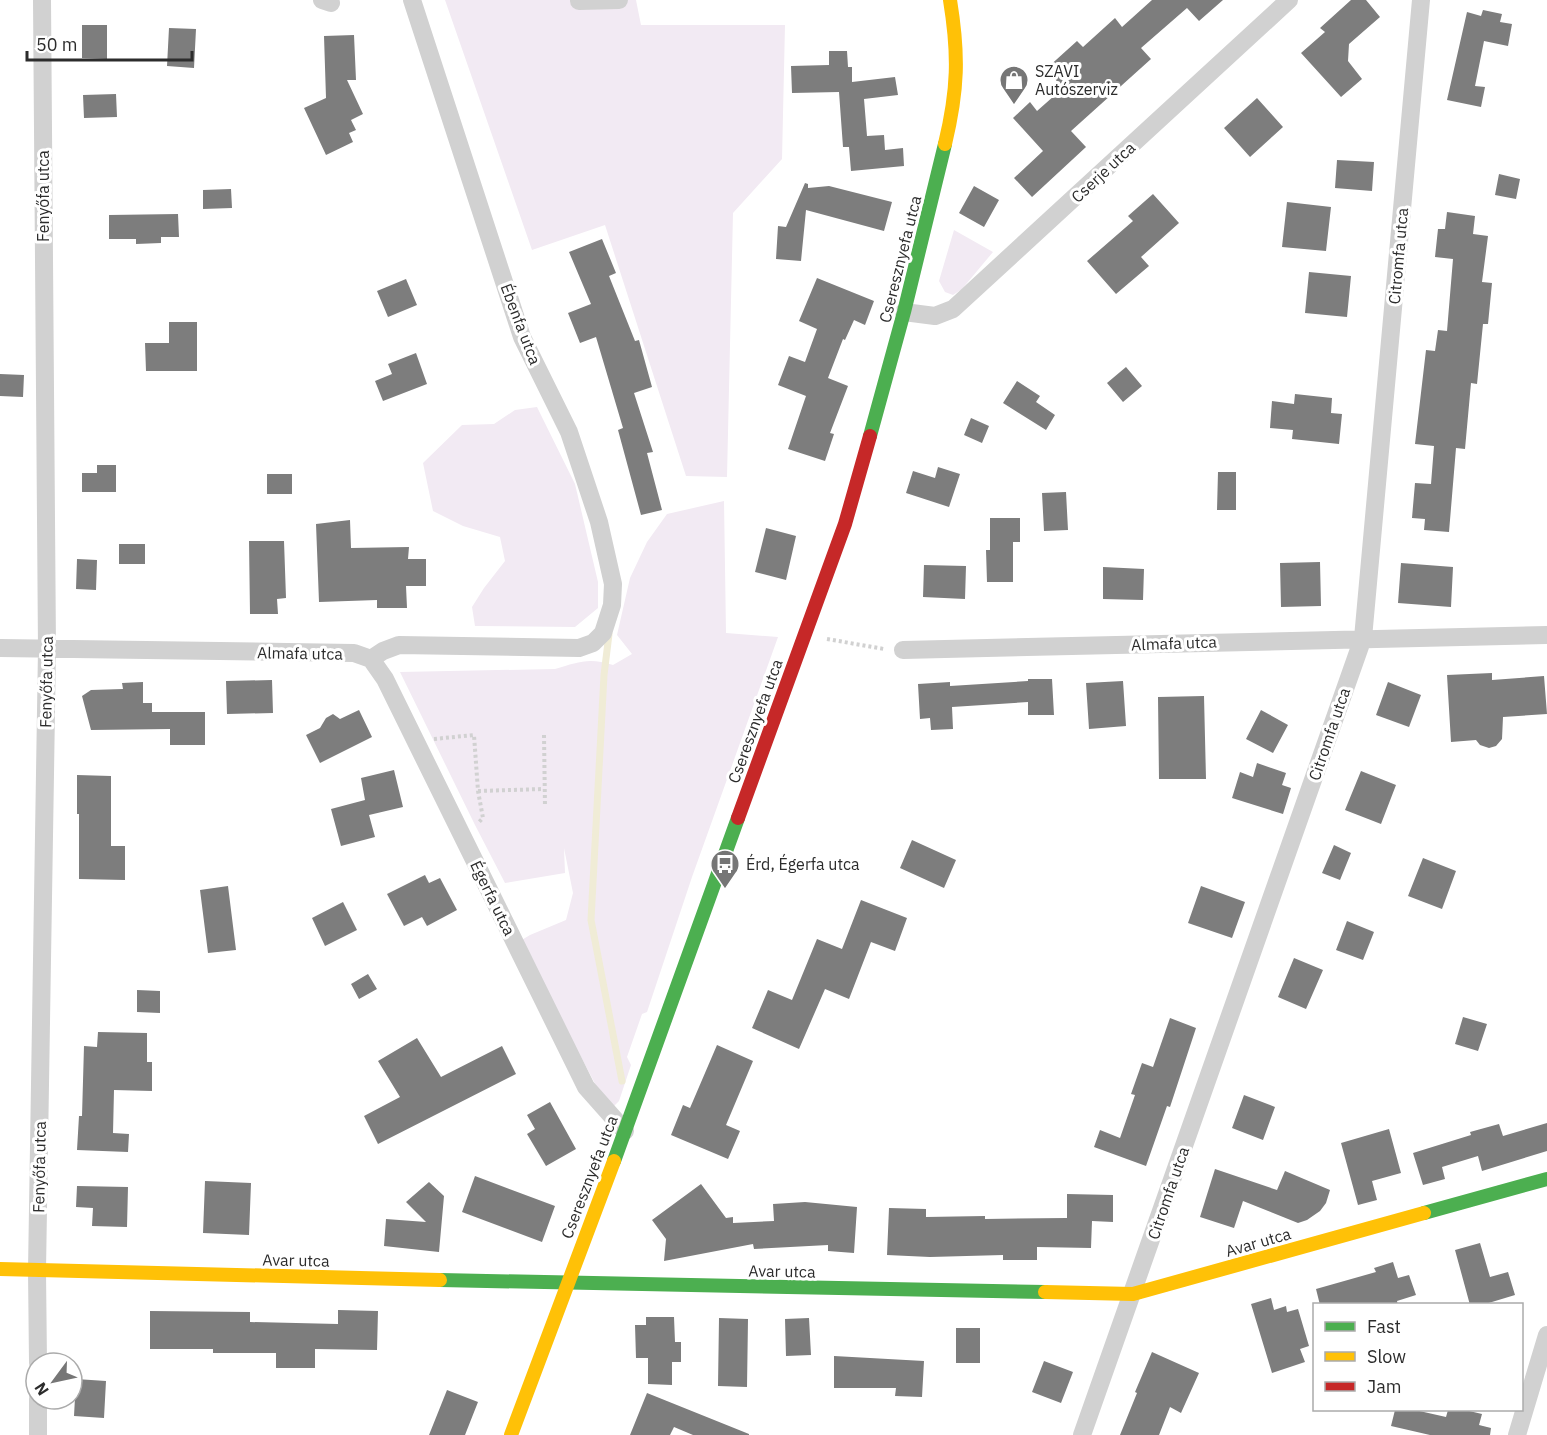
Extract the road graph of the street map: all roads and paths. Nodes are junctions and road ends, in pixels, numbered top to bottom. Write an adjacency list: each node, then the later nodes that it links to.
1 (42, 0): 13 (street, Fenyőfa utca)
2 (412, 0): 15 (street, Ébenfa utca)
3 (619, 0): 7 (street)
4 (950, 0): 8 (street, Cseresznyefa utca)
5 (1289, 0): 8 (street, Cserje utca)
6 (1421, 0): 11 (street, Citromfa utca)
7 (579, 2)
8 (904, 312): 10 (street, Cseresznyefa utca)
9 (1547, 634): 11 (street, Almafa utca)
10 (803, 636): 14 (path); 22 (street, Cseresznyefa utca)
11 (1363, 638): 14 (street, Almafa utca); 27 (street, Citromfa utca)
12 (0, 648): 13 (street, Almafa utca)
13 (47, 649): 15 (street, Almafa utca); 25 (street, Fenyőfa utca)
14 (903, 650)
15 (371, 659): 22 (street, Égerfa utca)
16 (544, 735): 18 (path)
17 (433, 739): 19 (path)
18 (544, 789): 19 (path); 20 (path)
19 (478, 791): 21 (path)
20 (545, 806)
21 (475, 825)
22 (625, 1131): 26 (street, Cseresznyefa utca)
23 (1547, 1179): 27 (street, Avar utca)
24 (0, 1269): 25 (street, Avar utca)
25 (38, 1271): 26 (street, Avar utca); 29 (street, Fenyőfa utca)
26 (566, 1283): 27 (street, Avar utca); 32 (street, Cseresznyefa utca)
27 (1133, 1294): 33 (street, Citromfa utca)
28 (1547, 1335): 34 (street)
29 (38, 1351)
30 (38, 1411): 31 (street)
31 (38, 1435)
32 (511, 1435)
33 (1082, 1435)
34 (1516, 1435)

